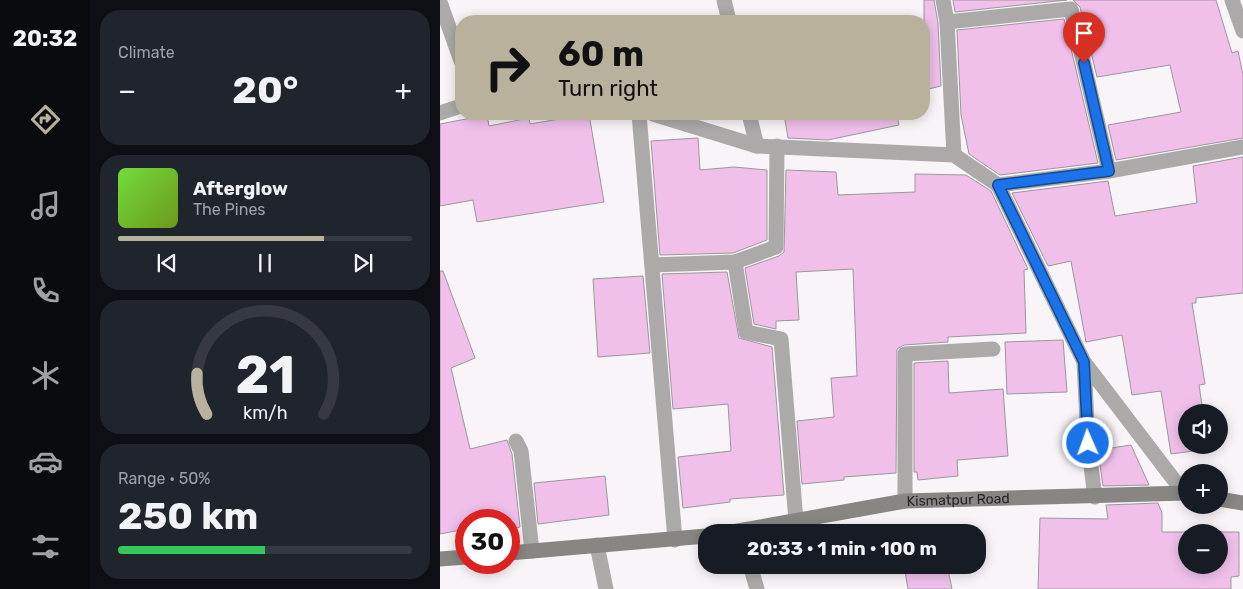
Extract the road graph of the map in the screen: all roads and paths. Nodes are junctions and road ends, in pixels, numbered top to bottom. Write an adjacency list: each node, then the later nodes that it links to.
1 (724, 0): 5 (street)
2 (943, 0): 6 (street)
3 (1232, 0): 7 (street)
4 (440, 2): 8 (street)
5 (728, 15)
6 (947, 22): 17 (street); 18 (street)
7 (1243, 31)
8 (455, 44)
9 (455, 108): 10 (street)
10 (440, 113)
11 (640, 120): 21 (street)
12 (672, 120): 14 (street)
13 (751, 120): 14 (street)
14 (757, 146): 15 (street)
15 (777, 146): 17 (street); 20 (street)
16 (1243, 147): 18 (street)
17 (954, 155): 19 (street)
18 (1109, 171): 19 (street)
19 (998, 185): 23 (street)
20 (736, 262): 21 (street); 31 (street)
21 (652, 265): 34 (street)
22 (993, 349): 29 (street)
23 (1084, 362): 25 (street); 27 (street)
24 (516, 441): 36 (street)
25 (1178, 484)
26 (1178, 493): 27 (street, Kismatpur Road)
27 (1095, 497): 29 (street, Kismatpur Road)
28 (1228, 500): 30 (street)
29 (905, 501): 31 (street, Kismatpur Road)
30 (1243, 503)
31 (796, 521): 32 (street, Kismatpur Road)
32 (780, 524)
33 (698, 537): 34 (street)
34 (675, 540): 35 (street)
35 (597, 545): 36 (street); 41 (street)
36 (532, 551): 37 (street)
37 (520, 552)
38 (455, 558): 39 (street)
39 (440, 559)
40 (753, 574): 42 (street)
41 (606, 589)
42 (757, 589)

